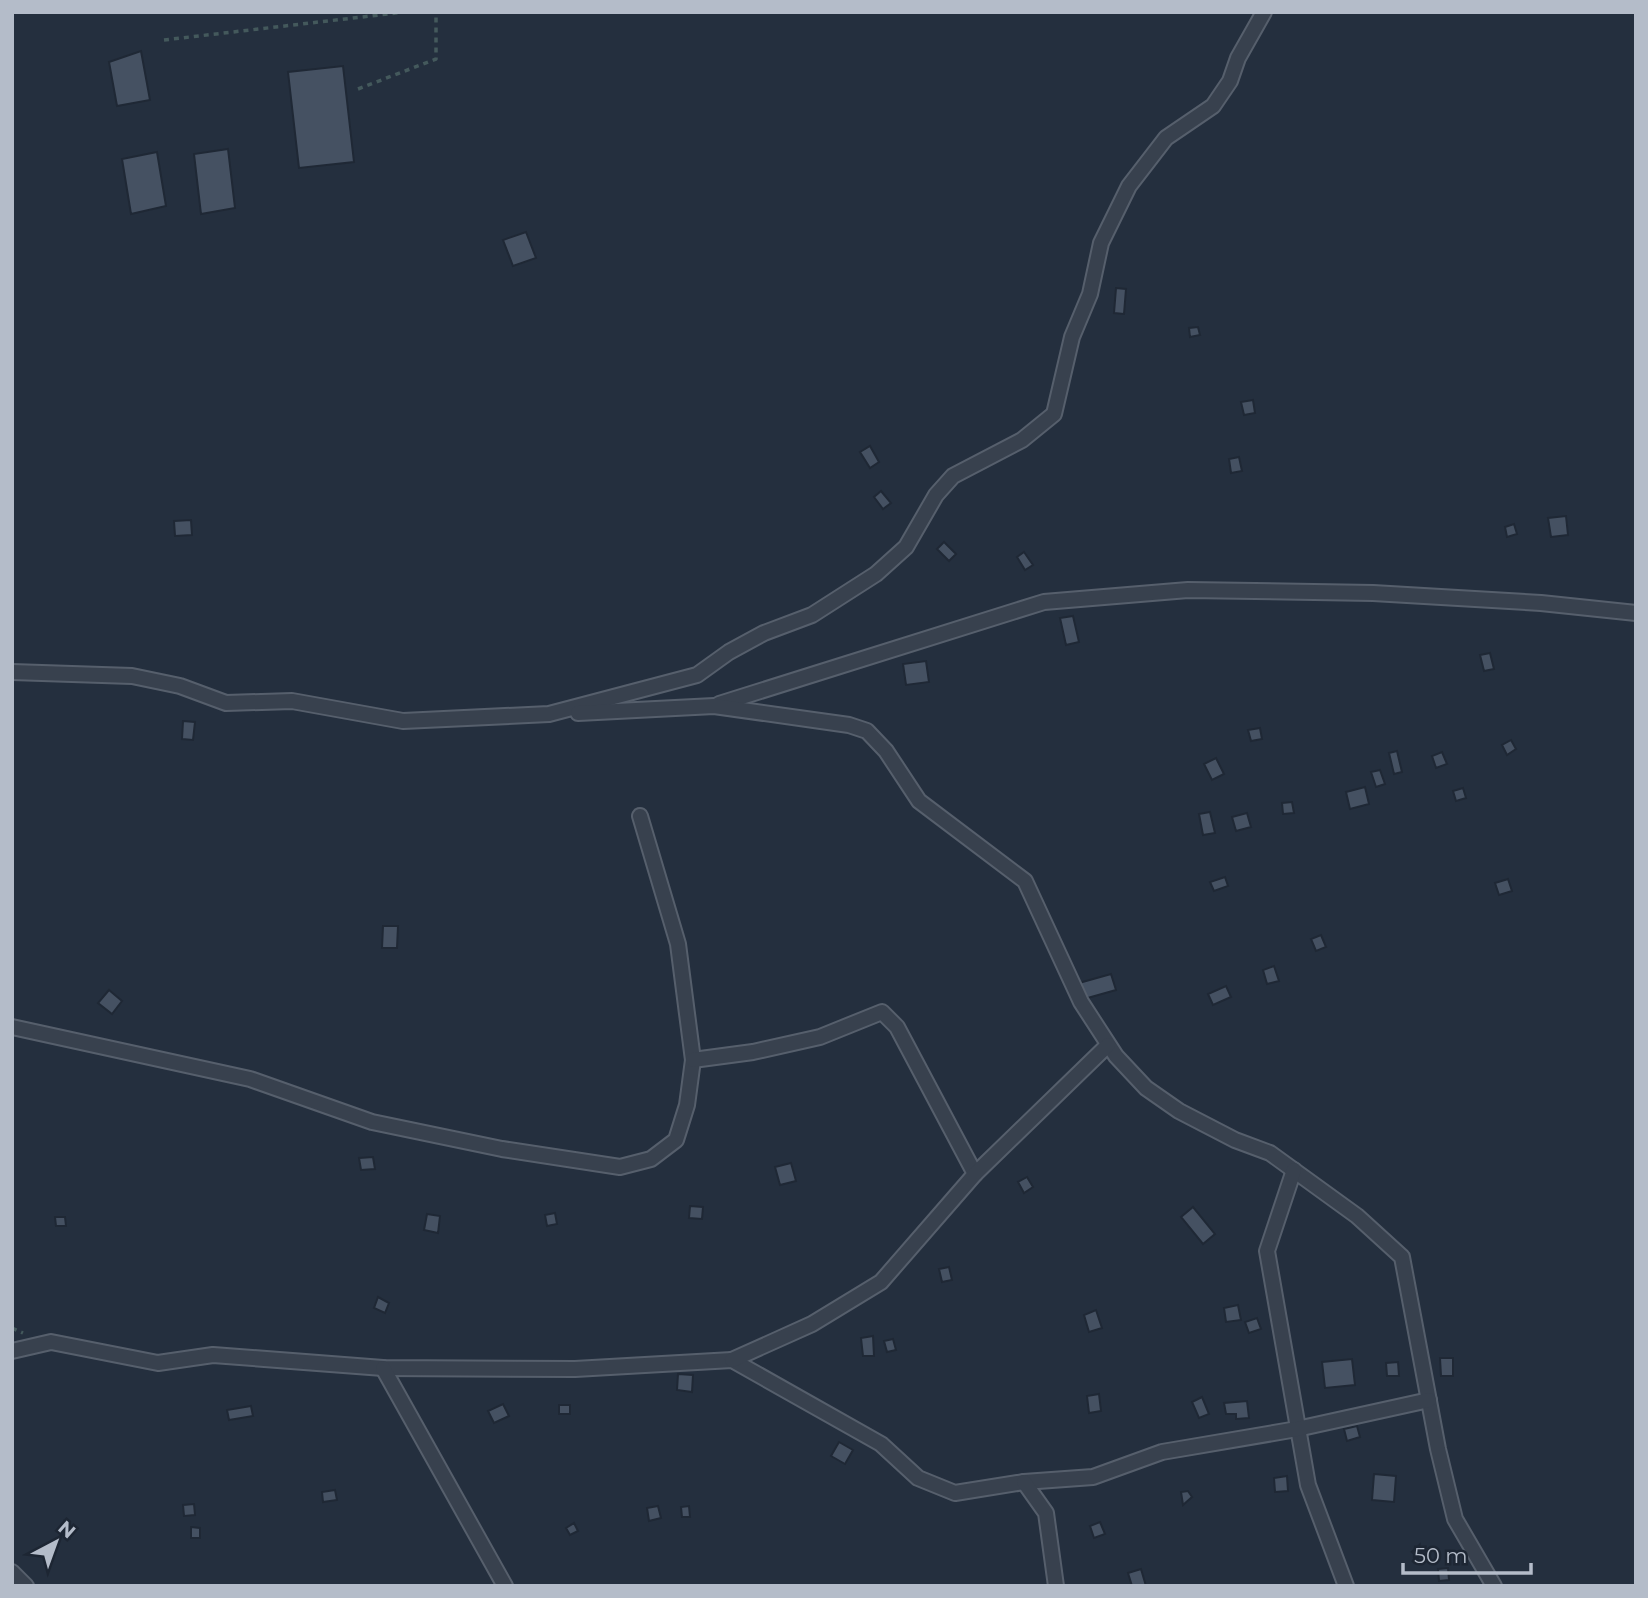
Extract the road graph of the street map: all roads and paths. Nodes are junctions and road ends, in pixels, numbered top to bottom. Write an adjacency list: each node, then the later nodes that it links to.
1 (405, 12): 4 (path)
2 (436, 12): 5 (path)
3 (1264, 12): 9 (street)
4 (164, 40)
5 (358, 89)
6 (1636, 612): 8 (street)
7 (12, 673): 9 (street)
8 (714, 706): 9 (street); 12 (street)
9 (549, 714)
10 (640, 816): 13 (street)
11 (12, 1027): 13 (street)
12 (1108, 1045): 14 (street); 15 (street)
13 (693, 1060): 15 (street)
14 (1294, 1170): 19 (street); 20 (street)
15 (975, 1174): 17 (street)
16 (12, 1351): 18 (street)
17 (732, 1360): 18 (street); 21 (street)
18 (383, 1368): 24 (street)
19 (1429, 1400): 20 (street); 27 (street)
20 (1297, 1429): 21 (street); 26 (street)
21 (1024, 1482): 25 (street)
22 (12, 1572): 23 (street)
23 (26, 1586)
24 (505, 1586)
25 (1056, 1586)
26 (1346, 1586)
27 (1494, 1586)

